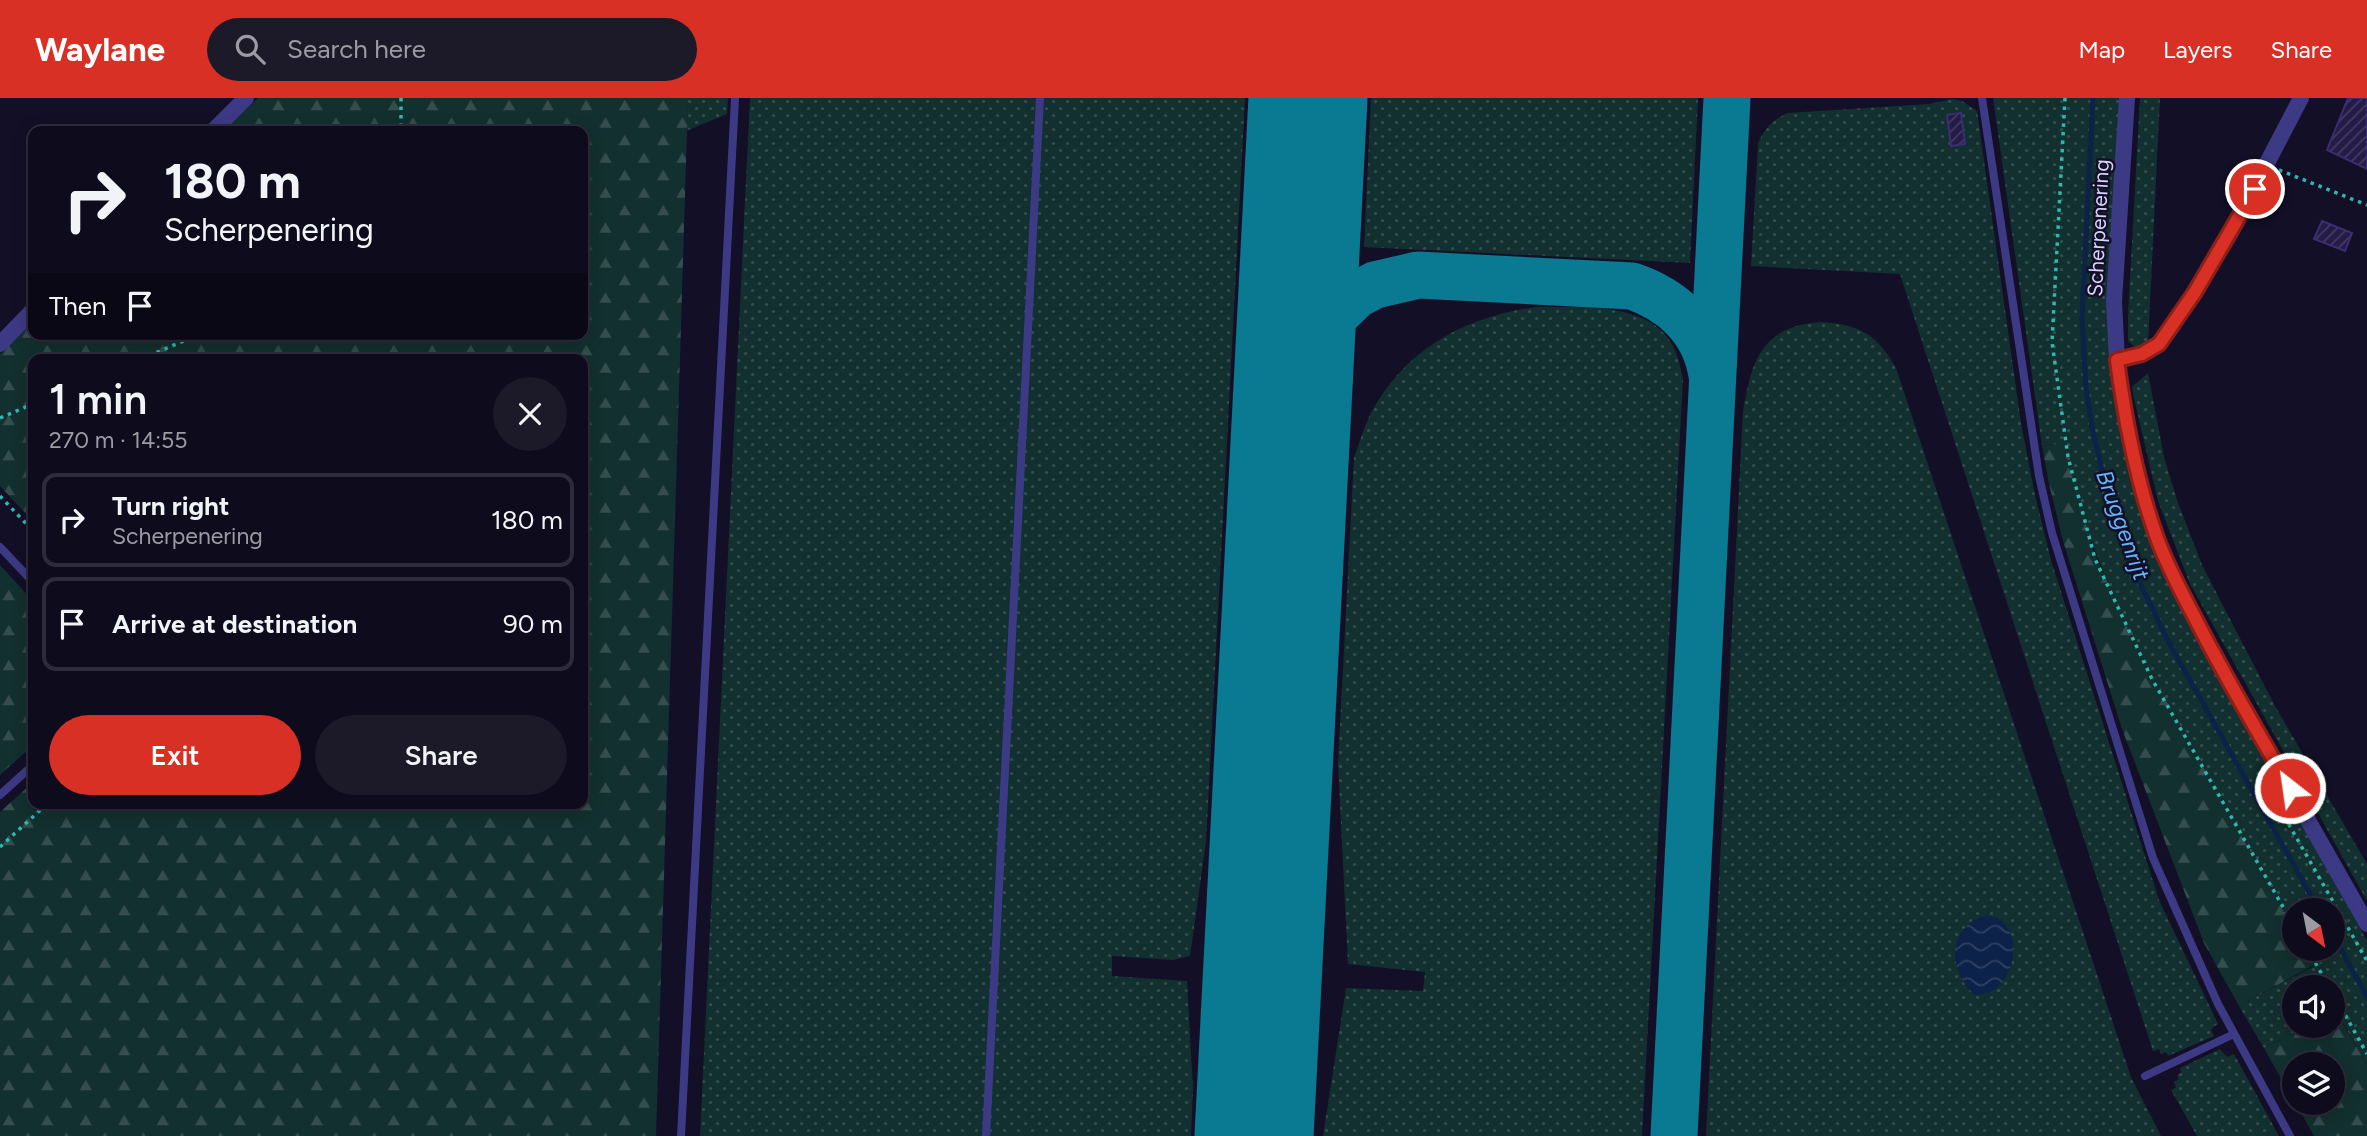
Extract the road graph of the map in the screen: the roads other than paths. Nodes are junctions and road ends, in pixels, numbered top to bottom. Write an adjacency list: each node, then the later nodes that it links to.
1 (246, 98): 7 (street)
2 (735, 98): 18 (lane)
3 (1040, 98): 19 (lane)
4 (1982, 98): 16 (lane)
5 (2127, 98): 10 (street, Scherpenering)
6 (2301, 98): 10 (street)
7 (218, 126)
8 (28, 315): 9 (street)
9 (0, 344)
10 (2117, 360): 15 (street, Scherpenering)
11 (0, 547): 12 (lane)
12 (28, 577)
13 (28, 770): 14 (lane)
14 (0, 796)
15 (2367, 924)
16 (2234, 1034): 17 (lane); 20 (lane)
17 (2145, 1076)
18 (681, 1136)
19 (986, 1136)
20 (2290, 1136)

